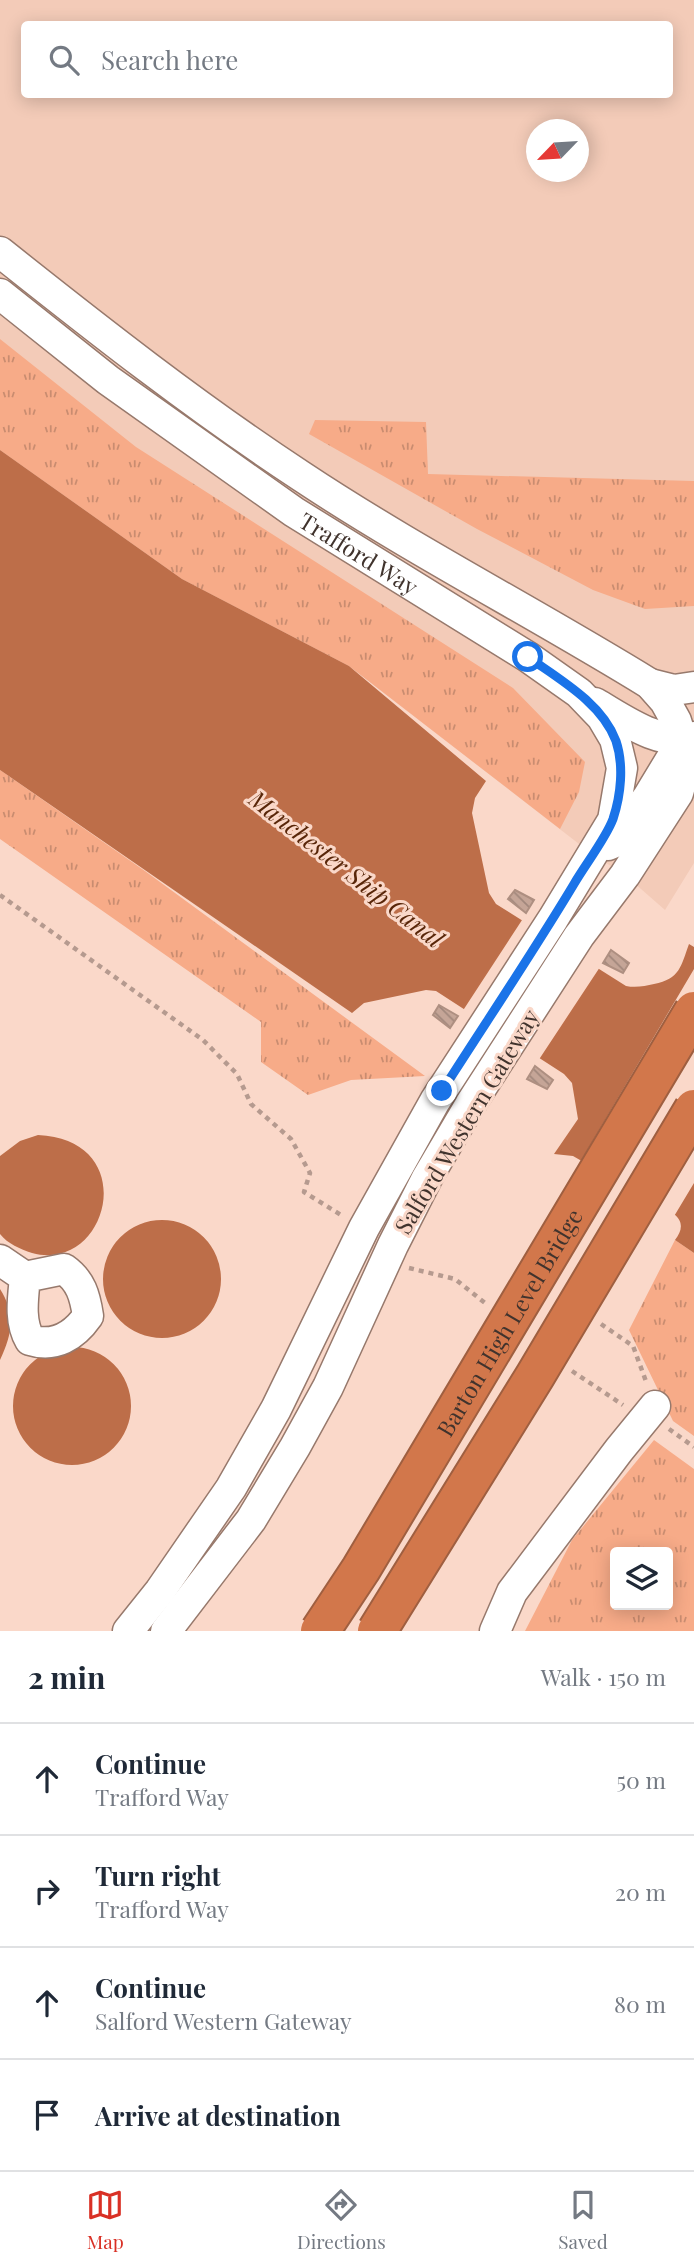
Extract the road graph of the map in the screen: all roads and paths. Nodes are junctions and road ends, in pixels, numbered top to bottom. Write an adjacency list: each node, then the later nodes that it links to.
1 (0, 252): 3 (street, Trafford Way)
2 (0, 294): 5 (street, Trafford Way)
3 (650, 684): 4 (street); 6 (street, Salford Western Gateway)
4 (694, 687)
5 (579, 693): 6 (street); 8 (street, Trafford Way)
6 (690, 733): 7 (street, Salford Western Gateway); 8 (street)
7 (686, 782): 19 (street, Salford Western Gateway)
8 (592, 854): 18 (street, Salford Western Gateway)
9 (0, 895): 12 (path)
10 (694, 1011): 20 (highway, Barton High Level Bridge, bridge)
11 (694, 1108): 21 (highway, bridge)
12 (339, 1214)
13 (0, 1260): 14 (street)
14 (24, 1277)
15 (590, 1317): 16 (path)
16 (655, 1406): 17 (path); 22 (street)
17 (694, 1447)
18 (128, 1631)
19 (166, 1631)
20 (320, 1631)
21 (377, 1631)
22 (495, 1631)

